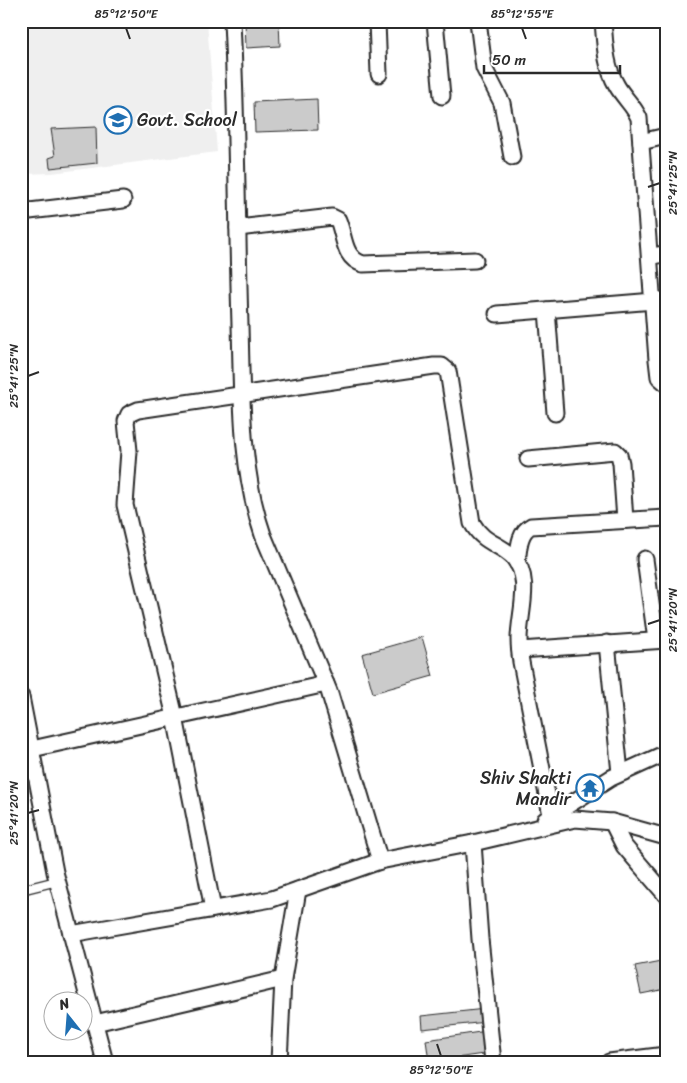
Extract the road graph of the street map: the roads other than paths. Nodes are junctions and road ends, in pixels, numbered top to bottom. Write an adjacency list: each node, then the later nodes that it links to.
1 (232, 21): 13 (street)
2 (377, 21): 6 (street)
3 (435, 21): 7 (street)
4 (478, 21): 10 (street)
5 (603, 21): 9 (street)
6 (379, 74)
7 (442, 96)
8 (666, 136): 9 (street)
9 (641, 142): 15 (street)
10 (512, 157)
11 (123, 200): 12 (street)
12 (21, 212)
13 (238, 228): 16 (street); 21 (street)
14 (666, 254): 15 (street)
15 (650, 256): 17 (street)
16 (475, 260)
17 (659, 301): 18 (street); 20 (street)
18 (547, 310): 19 (street); 22 (street)
19 (497, 314)
20 (666, 383)
21 (242, 393): 27 (street); 31 (street); 33 (street)
22 (555, 413)
23 (528, 459): 25 (street)
24 (666, 518): 25 (street)
25 (626, 520): 27 (street)
26 (645, 559): 28 (street)
27 (517, 563): 30 (street)
28 (661, 640): 29 (street)
29 (607, 643): 30 (street); 36 (street)
30 (520, 650): 37 (street)
31 (326, 684): 33 (street); 42 (street)
32 (21, 697): 35 (street)
33 (176, 717): 35 (street); 47 (street)
34 (666, 753): 36 (street)
35 (29, 759): 43 (street)
36 (620, 773): 37 (street)
37 (552, 815): 39 (street)
38 (612, 822): 39 (street); 40 (street); 46 (street)
39 (533, 828): 41 (street)
40 (666, 837)
41 (474, 843): 42 (street); 54 (street)
42 (380, 860): 45 (street)
43 (57, 880): 44 (lane); 48 (street)
44 (21, 890)
45 (298, 890): 47 (street); 49 (street)
46 (666, 895)
47 (213, 909): 48 (street)
48 (71, 934): 50 (street)
49 (283, 979): 50 (street); 53 (street)
50 (95, 1023): 52 (street)
51 (666, 1055): 55 (street)
52 (105, 1062)
53 (279, 1062)
54 (493, 1062)
55 (609, 1062)

